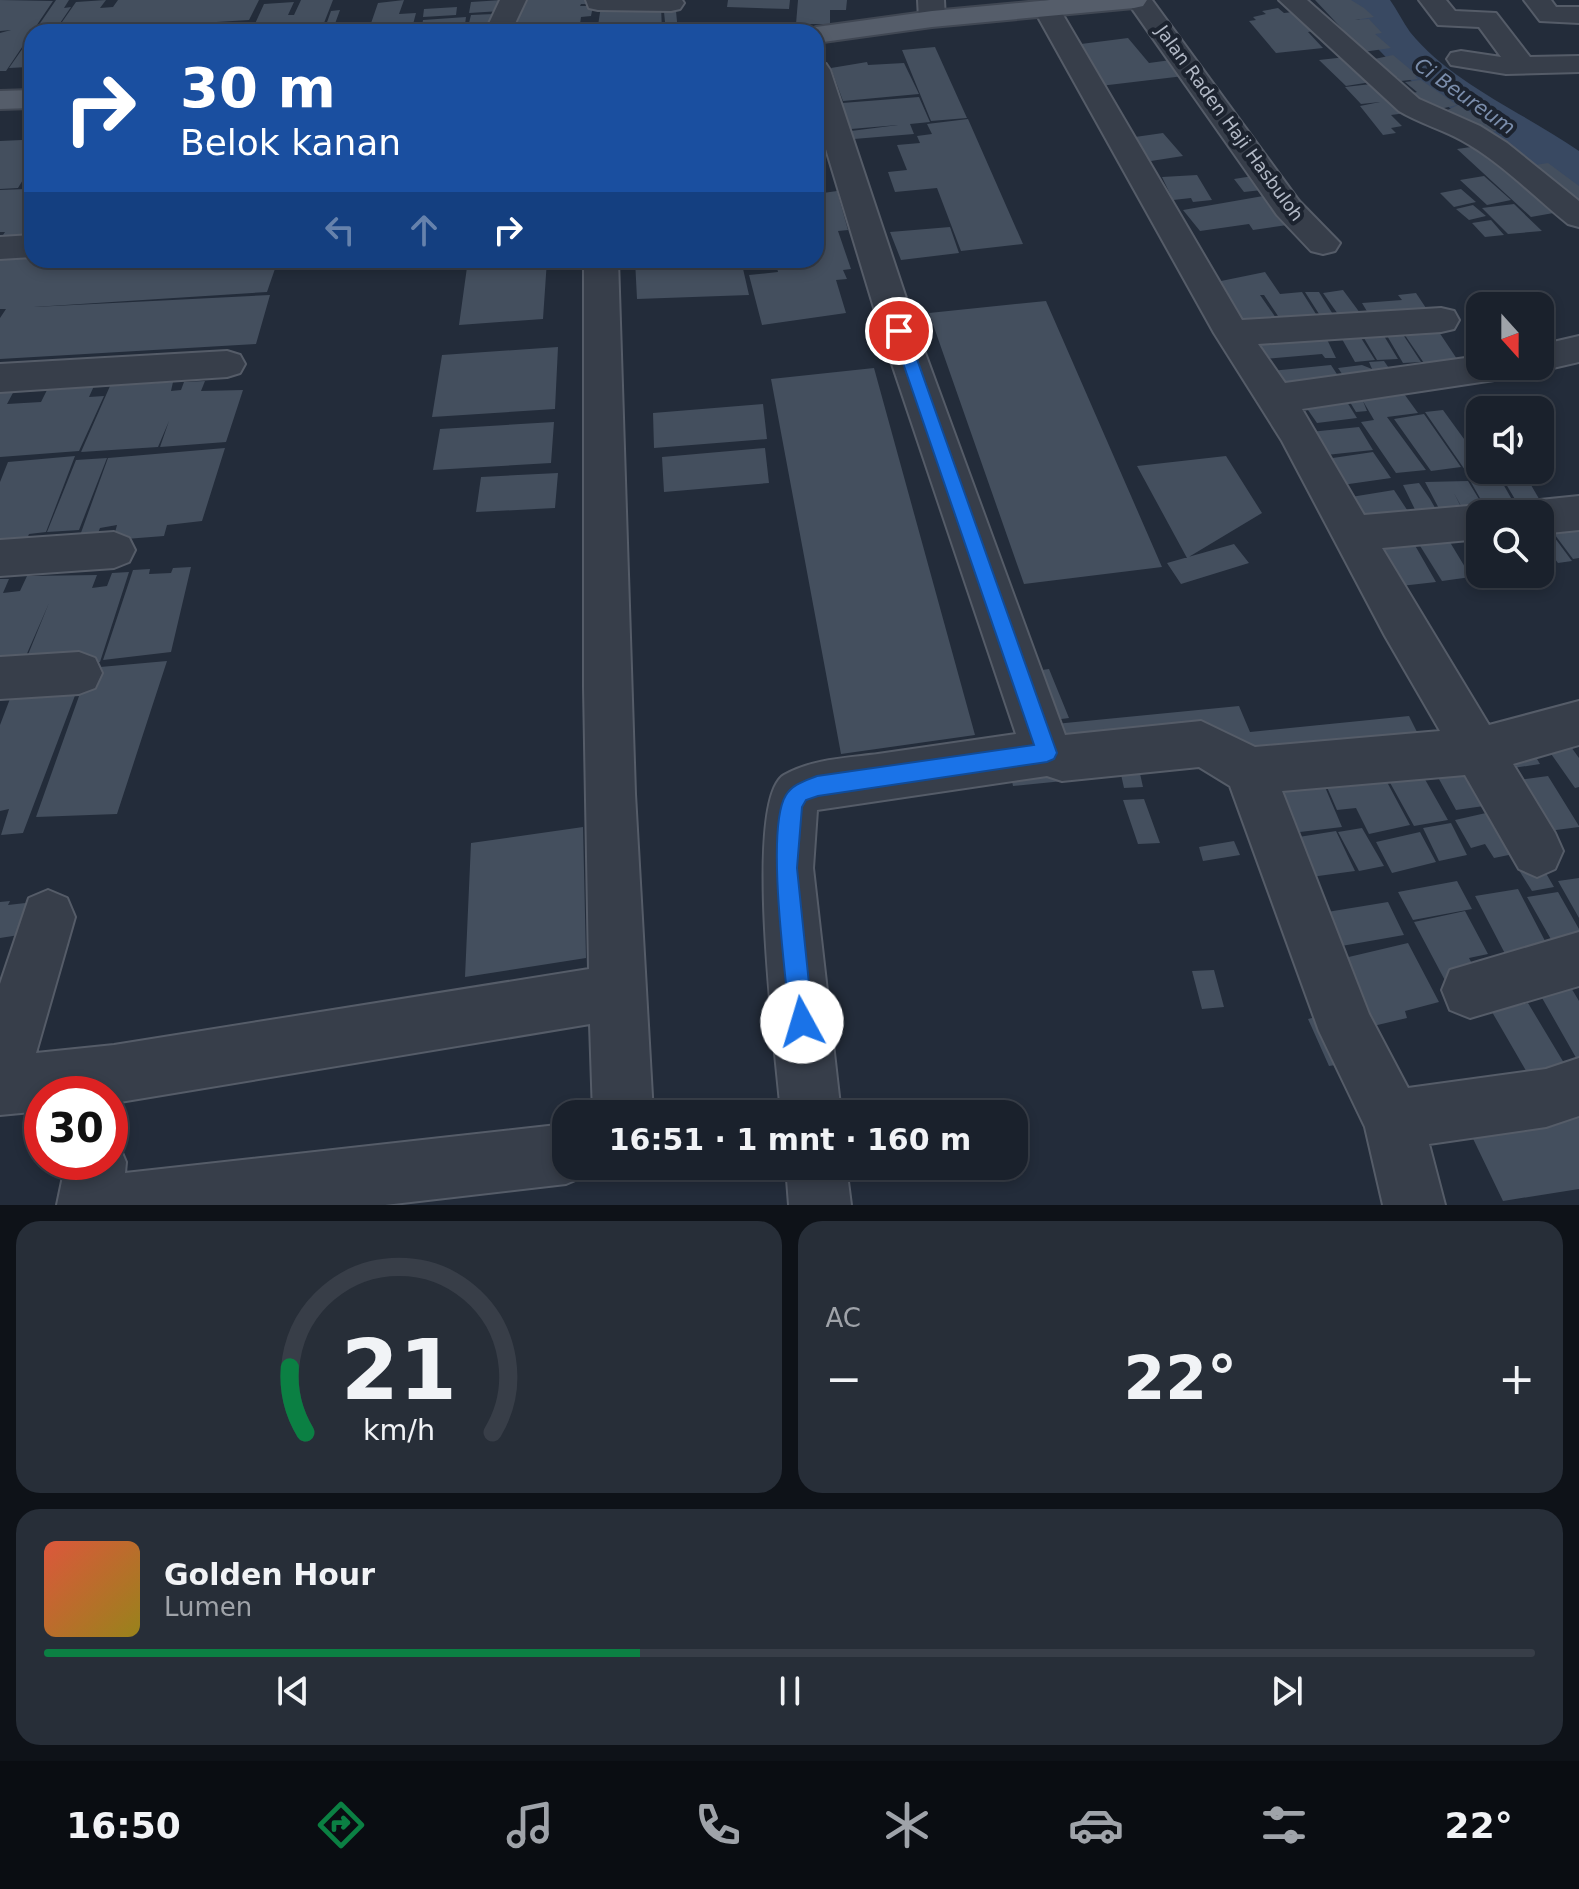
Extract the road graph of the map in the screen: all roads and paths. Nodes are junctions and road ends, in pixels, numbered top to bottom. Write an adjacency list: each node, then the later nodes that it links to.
1 (513, 0): 13 (street)
2 (1136, 0): 6 (main road); 24 (street, Jalan Raden Haji Hasbuloh)
3 (1292, 0): 23 (street)
4 (1432, 0): 18 (street)
5 (1537, 0): 12 (street)
6 (1082, 2): 9 (main road)
7 (671, 3): 8 (street)
8 (596, 8)
9 (1046, 8): 11 (main road); 29 (street)
10 (932, 10): 11 (main road); 14 (main road)
11 (1015, 11): 15 (street)
12 (1579, 15)
13 (502, 24)
14 (824, 33)
15 (1029, 36)
16 (1461, 59): 18 (street)
17 (1579, 64): 18 (street)
18 (1522, 66)
19 (1057, 85): 36 (street)
20 (824, 95): 47 (street)
21 (24, 99): 22 (main road)
22 (0, 100)
23 (1579, 217)
24 (1323, 243)
25 (24, 246): 26 (street)
26 (0, 248)
27 (601, 268): 53 (street)
28 (1441, 320): 29 (street)
29 (1232, 333): 35 (street)
30 (1579, 349): 31 (street)
31 (1554, 355)
32 (227, 364): 34 (street)
33 (1466, 371): 35 (street)
34 (0, 378)
35 (1273, 399): 40 (street)
36 (1307, 506)
37 (1579, 513): 38 (street)
38 (1554, 516)
39 (1466, 523): 40 (street)
40 (1355, 533): 46 (street)
41 (114, 550): 42 (street)
42 (0, 558)
43 (79, 673): 44 (street)
44 (0, 678)
45 (1579, 723): 46 (street)
46 (1476, 751): 48 (street); 49 (street)
47 (1047, 753): 48 (street); 60 (street)
48 (1249, 771): 61 (street)
49 (1537, 851)
50 (48, 917): 54 (street)
51 (1579, 959): 52 (street)
52 (1470, 990)
53 (616, 992): 55 (street); 59 (street)
54 (0, 1076)
55 (128, 1081)
56 (0, 1086): 57 (street)
57 (24, 1086)
58 (1579, 1087): 61 (street)
59 (622, 1100)
60 (810, 1100)
61 (1393, 1120): 68 (street)
62 (552, 1156): 66 (street)
63 (93, 1180): 65 (street)
64 (817, 1180): 67 (street)
65 (88, 1205)
66 (114, 1205)
67 (820, 1205)
68 (1414, 1205)

